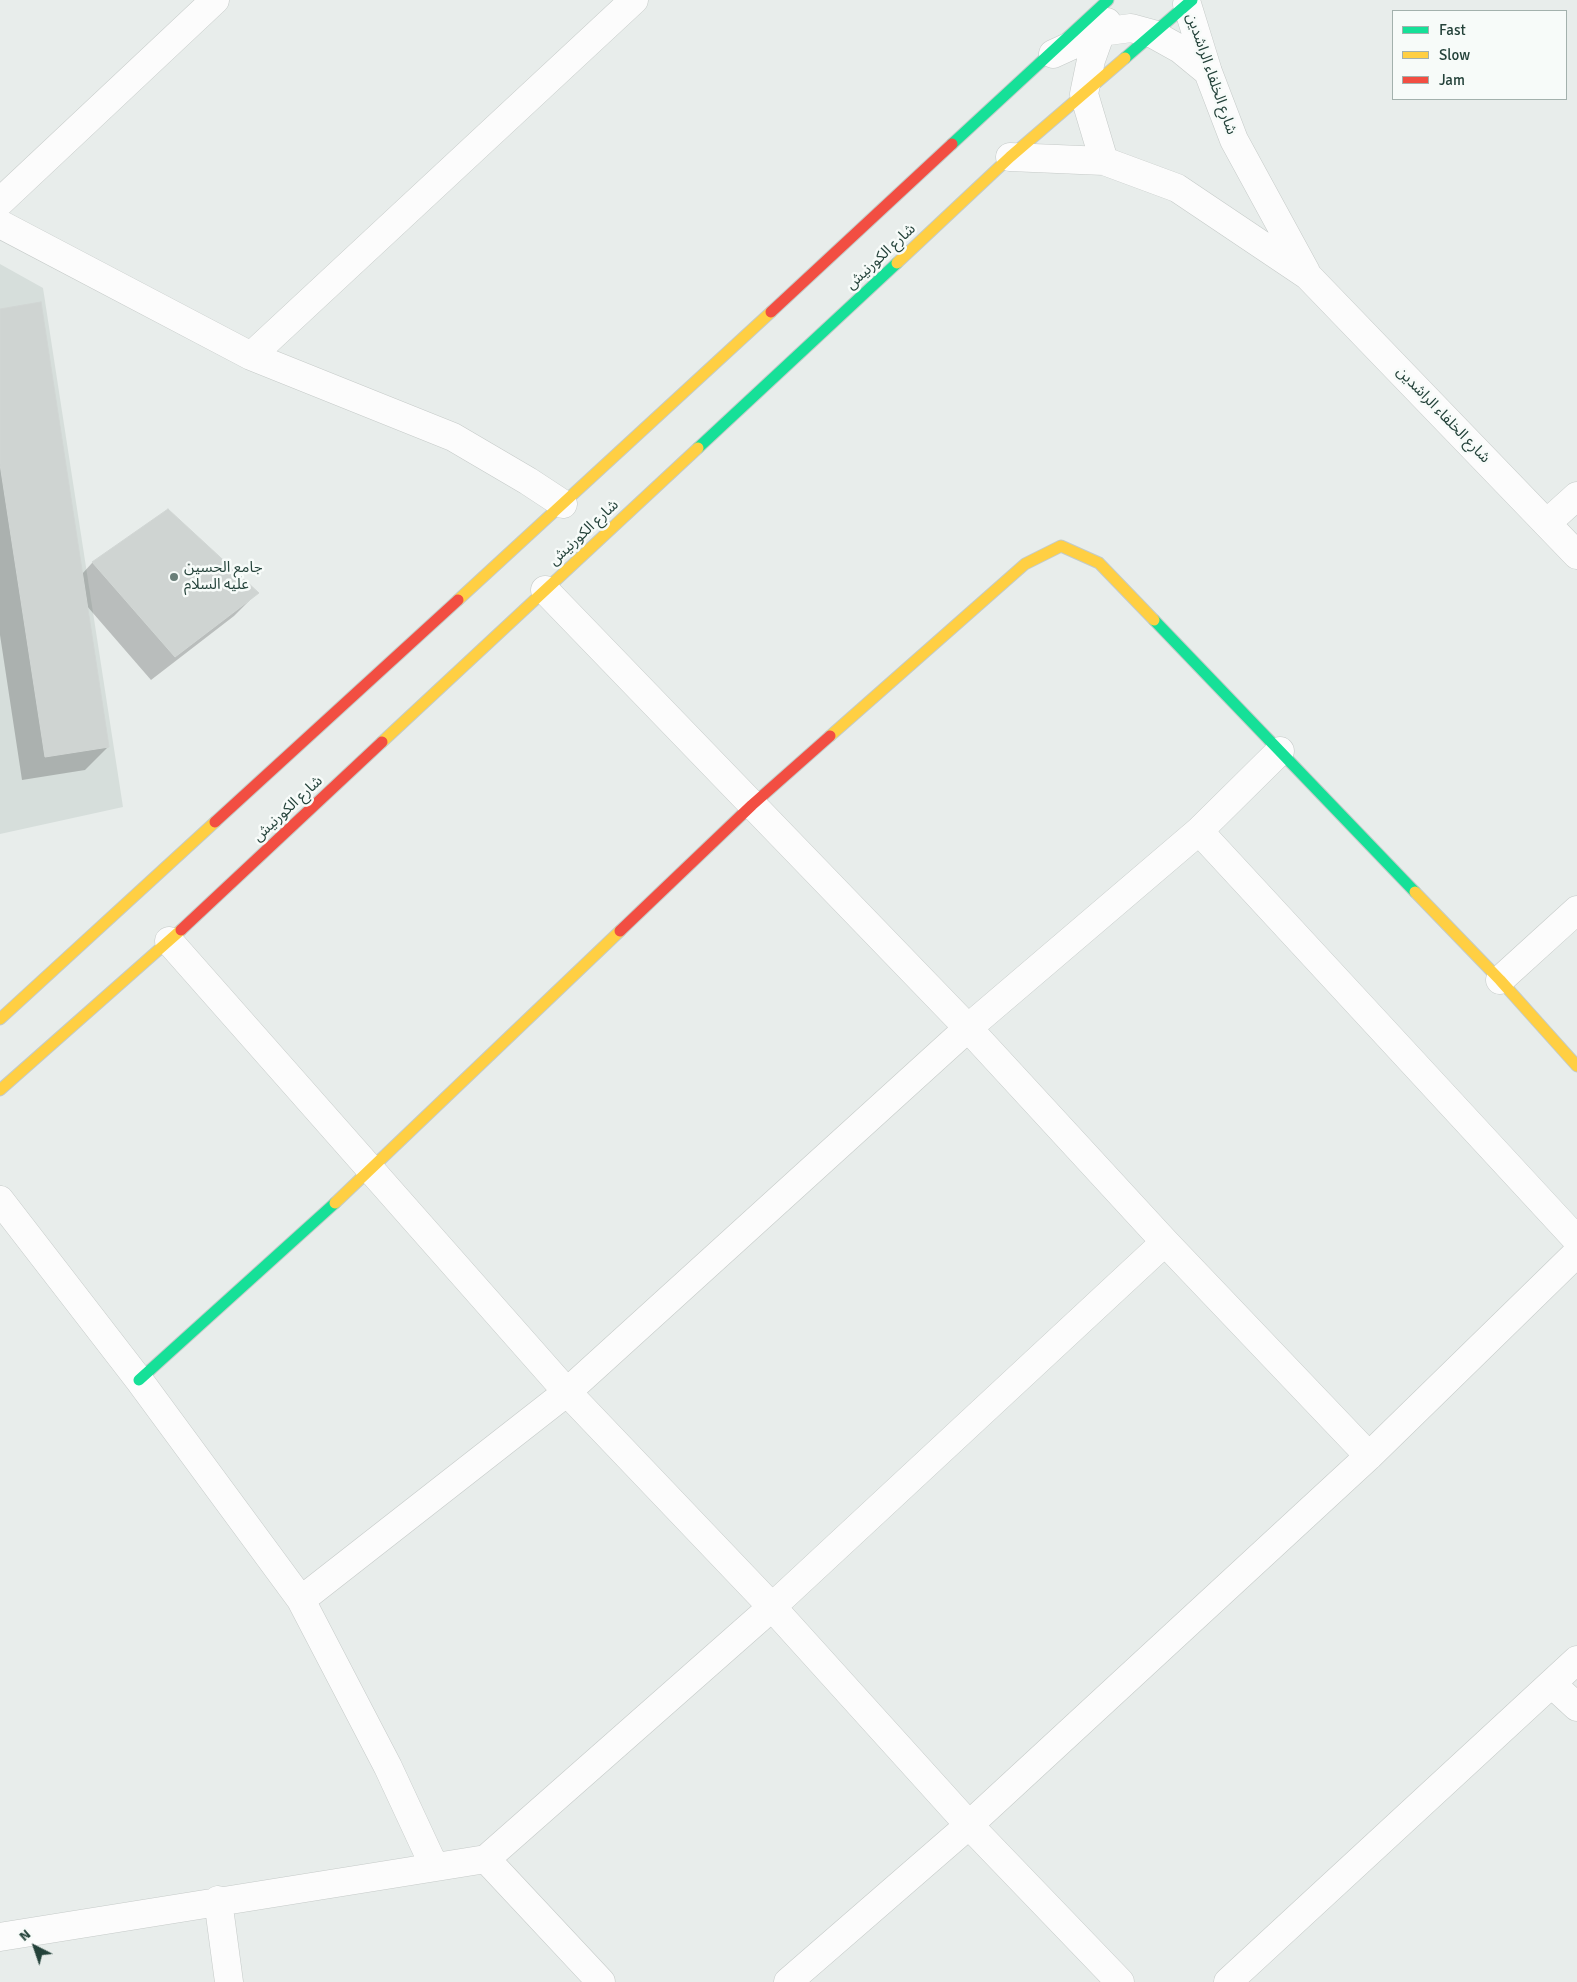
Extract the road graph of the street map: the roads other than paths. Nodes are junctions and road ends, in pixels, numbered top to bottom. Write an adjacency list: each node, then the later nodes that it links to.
1 (215, 0): 13 (street)
2 (634, 0): 16 (street)
3 (1108, 0): 8 (street)
4 (1121, 0): 6 (street)
5 (1189, 2): 7 (street, شارع الكورنيش); 9 (street, شارع الخلفاء الراشدين)
6 (1101, 32): 7 (street); 8 (street); 10 (street)
7 (1153, 34): 9 (street); 10 (street, شارع الكورنيش)
8 (1048, 56): 18 (street)
9 (1208, 72): 15 (street, شارع الخلفاء الراشدين)
10 (1084, 94): 11 (street, شارع الكورنيش); 12 (street)
11 (1010, 157): 12 (street, شارع الخلفاء الراشدين); 21 (street, شارع الكورنيش)
12 (1104, 161): 15 (street, شارع الخلفاء الراشدين)
13 (0, 202)
14 (0, 224): 16 (street)
15 (1308, 276): 19 (street, شارع الخلفاء الراشدين)
16 (251, 356): 18 (street)
17 (1577, 496): 19 (street)
18 (563, 504): 28 (street)
19 (1547, 523): 20 (street, شارع الخلفاء الراشدين)
20 (1577, 555)
21 (544, 590): 23 (street); 26 (street, شارع الكورنيش)
22 (1280, 751): 23 (street); 24 (street); 27 (street)
23 (752, 805): 29 (street); 32 (street)
24 (1199, 831): 29 (street); 34 (street)
25 (1577, 910): 27 (street)
26 (169, 941): 31 (street, شارع الكورنيش); 32 (street)
27 (1500, 980): 30 (street)
28 (0, 1019)
29 (968, 1028): 35 (street); 38 (street)
30 (1577, 1066)
31 (0, 1090)
32 (372, 1170): 37 (street); 38 (street)
33 (0, 1200): 37 (street)
34 (1577, 1240)
35 (1165, 1242): 39 (street); 41 (street)
36 (1577, 1253): 39 (street)
37 (139, 1380): 40 (street)
38 (567, 1392): 40 (street); 41 (street)
39 (1369, 1456): 45 (street)
40 (301, 1600): 47 (street)
41 (772, 1607): 45 (street); 46 (street)
42 (1577, 1660): 43 (street)
43 (1552, 1684): 44 (street); 54 (street)
44 (1577, 1707)
45 (970, 1825): 52 (street); 53 (street)
46 (486, 1859): 47 (street); 51 (street)
47 (434, 1866): 48 (street)
48 (218, 1900): 49 (street); 50 (street)
49 (0, 1937)
50 (229, 1982)
51 (601, 1982)
52 (788, 1982)
53 (1120, 1982)
54 (1228, 1982)

